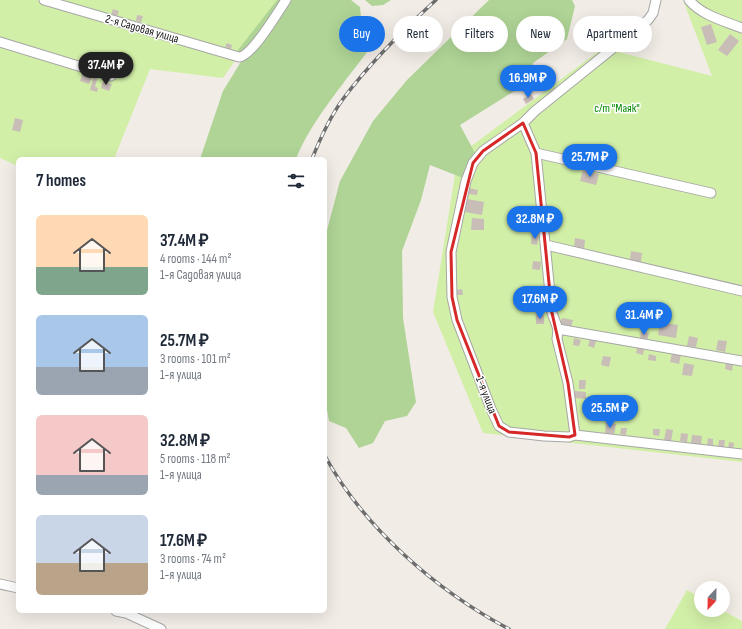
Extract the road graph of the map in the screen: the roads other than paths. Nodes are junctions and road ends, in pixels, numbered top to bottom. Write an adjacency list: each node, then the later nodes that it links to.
1 (44, 0): 2 (street, 2-я Садовая улица)
2 (286, 0)
3 (656, 0): 8 (street, 1-я улица)
4 (689, 0): 5 (street)
5 (742, 28)
6 (0, 42): 7 (street)
7 (111, 76)
8 (523, 123): 9 (street); 15 (street, 1-я улица)
9 (536, 153): 10 (street); 11 (street)
10 (711, 193)
11 (546, 245): 12 (street); 13 (street)
12 (742, 291)
13 (558, 329): 14 (street); 15 (street)
14 (742, 361)
15 (575, 435): 16 (street, 1-я улица)
16 (742, 454)
17 (0, 584): 18 (street)
18 (16, 588)
19 (123, 613): 20 (street)
20 (161, 629)

